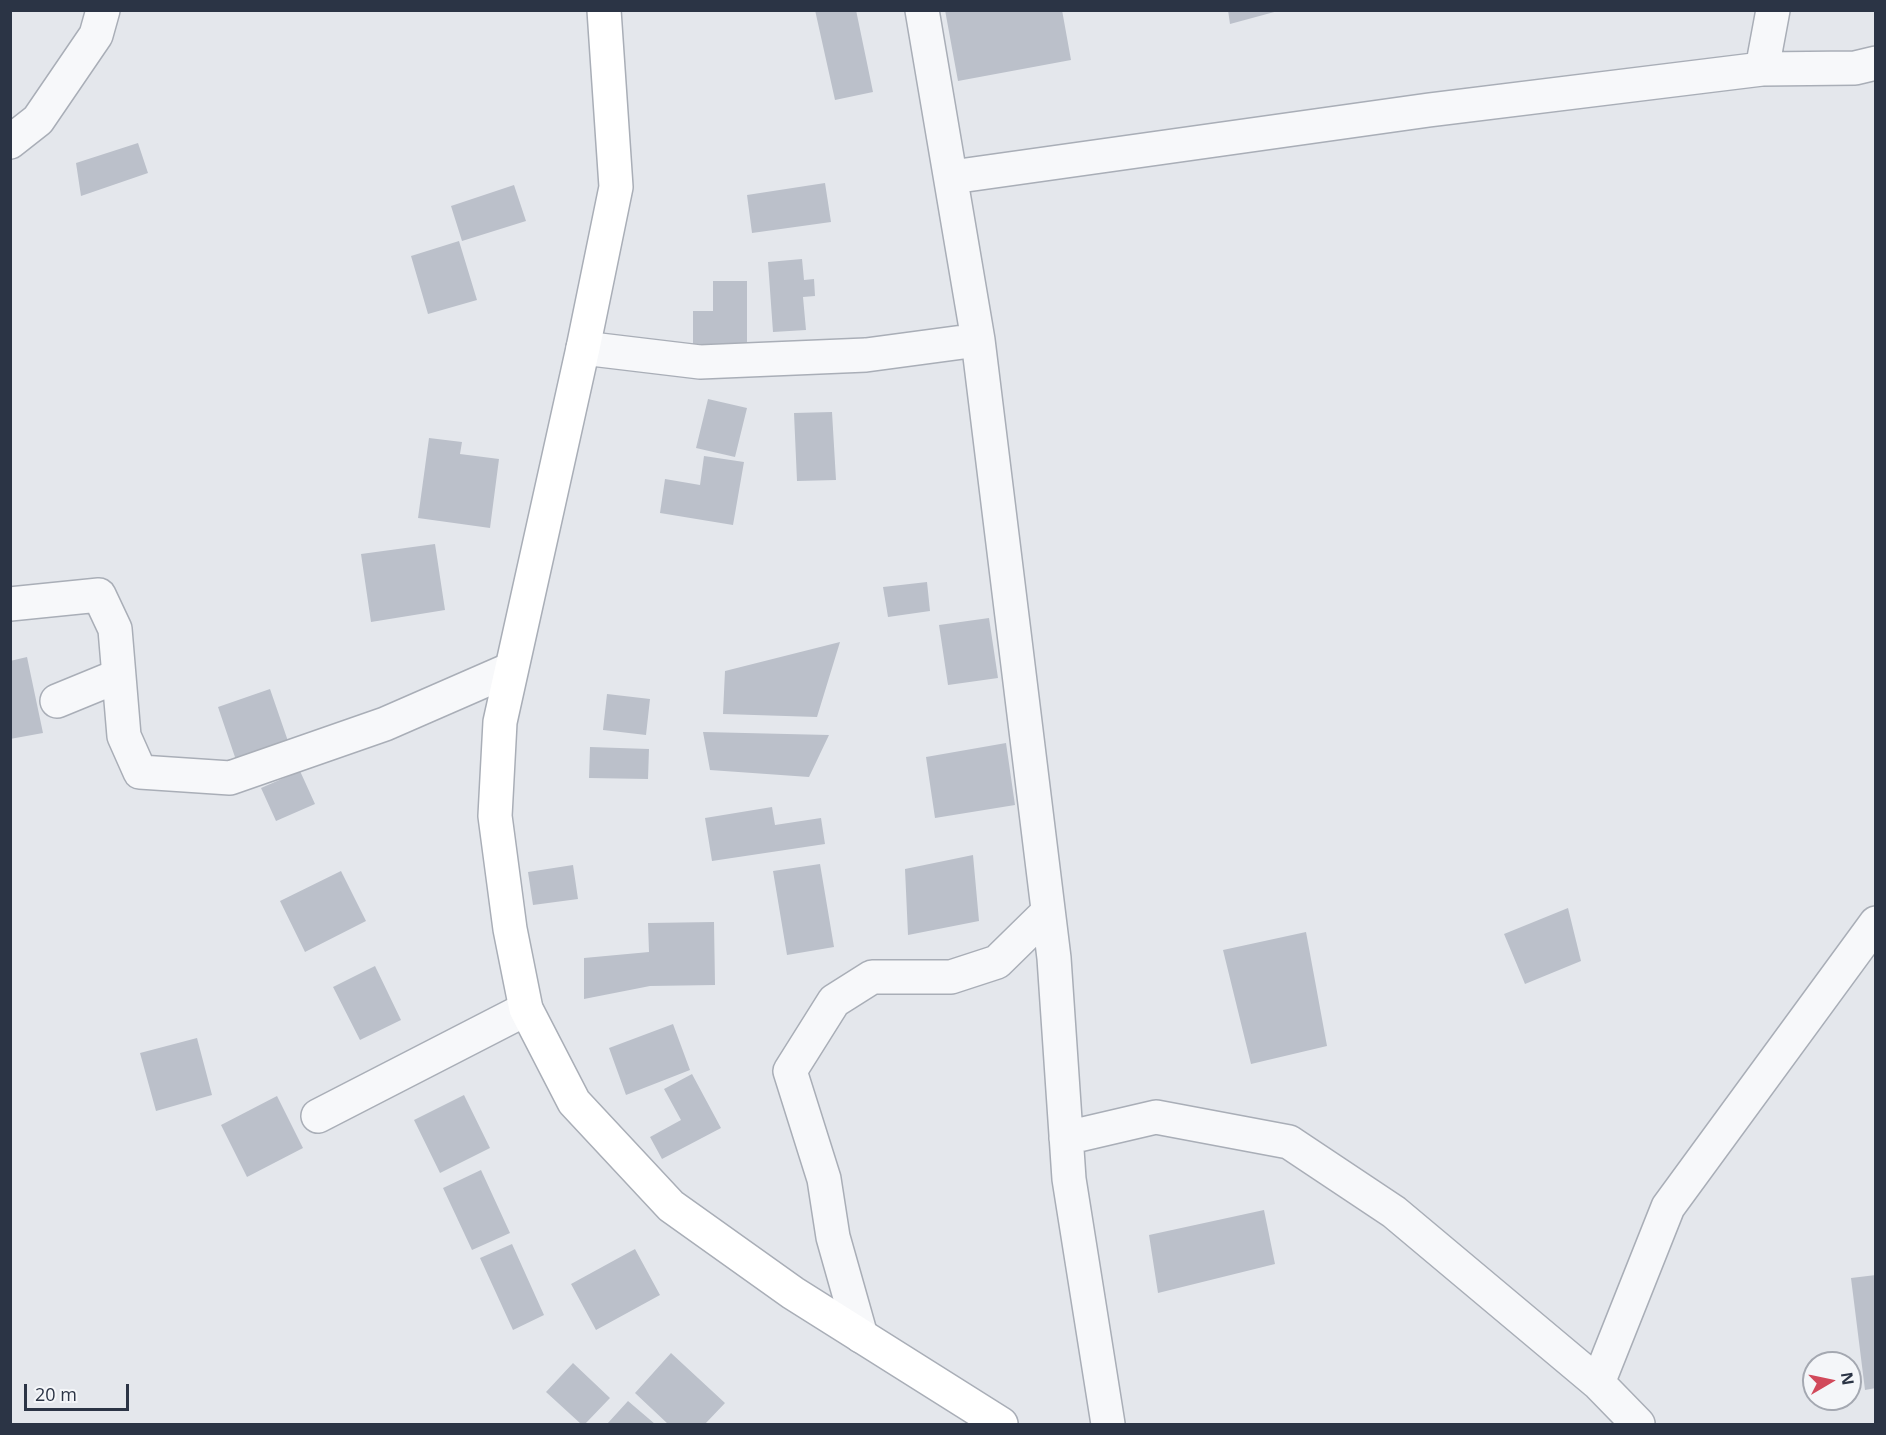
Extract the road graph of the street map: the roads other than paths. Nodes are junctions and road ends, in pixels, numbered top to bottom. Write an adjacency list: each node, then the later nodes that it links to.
1 (103, 10): 7 (street)
2 (604, 10): 10 (street)
3 (922, 10): 8 (street)
4 (1773, 10): 6 (street)
5 (1875, 63): 6 (street)
6 (1762, 69): 8 (street)
7 (10, 142)
8 (952, 177): 9 (street)
9 (978, 340): 10 (street); 15 (street)
10 (583, 348): 12 (street)
11 (10, 604): 13 (street)
12 (511, 669): 13 (street); 17 (street)
13 (118, 676): 14 (street)
14 (57, 701)
15 (1048, 912): 19 (street); 20 (street)
16 (1875, 923): 21 (street)
17 (526, 1009): 18 (street); 20 (street)
18 (318, 1116)
19 (1066, 1138): 21 (street); 23 (street)
20 (861, 1336): 22 (street)
21 (1598, 1383): 24 (street)
22 (1001, 1425)
23 (1108, 1425)
24 (1638, 1425)

